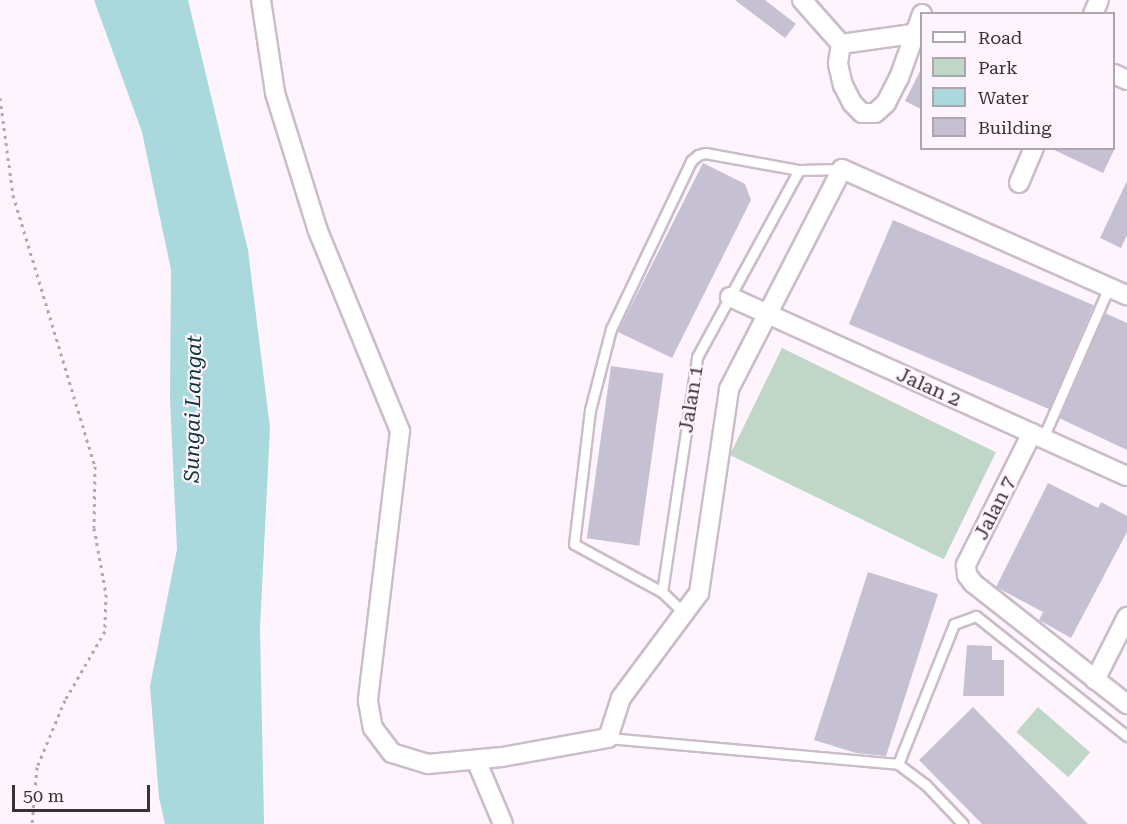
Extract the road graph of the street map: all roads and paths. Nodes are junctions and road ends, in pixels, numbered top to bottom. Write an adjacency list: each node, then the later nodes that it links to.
1 (261, 0): 24 (street)
2 (802, 0): 5 (street)
3 (920, 18): 4 (street)
4 (912, 34): 5 (street); 5 (street)
5 (841, 44)
6 (0, 98): 26 (path)
7 (1033, 150): 10 (street)
8 (842, 169): 9 (lane); 11 (street); 14 (street, Jalan 1)
9 (799, 170): 13 (lane, Jalan 1); 17 (lane)
10 (1019, 183)
11 (1109, 287): 12 (street); 15 (lane)
12 (1127, 295)
13 (730, 297): 14 (street, Jalan 2); 17 (lane, Jalan 1)
14 (770, 315): 15 (street, Jalan 2); 18 (street, Jalan 1)
15 (1038, 436): 16 (street, Jalan 2); 20 (street, Jalan 7)
16 (1127, 476)
17 (662, 592): 18 (lane)
18 (684, 613): 23 (street, Jalan 1)
19 (1127, 617): 20 (street)
20 (1095, 680): 21 (street)
21 (1127, 704)
22 (1127, 736): 25 (lane)
23 (608, 738): 24 (street); 25 (lane)
24 (476, 760): 27 (street)
25 (898, 764): 28 (lane)
26 (33, 824)
27 (503, 824)
28 (963, 824)

